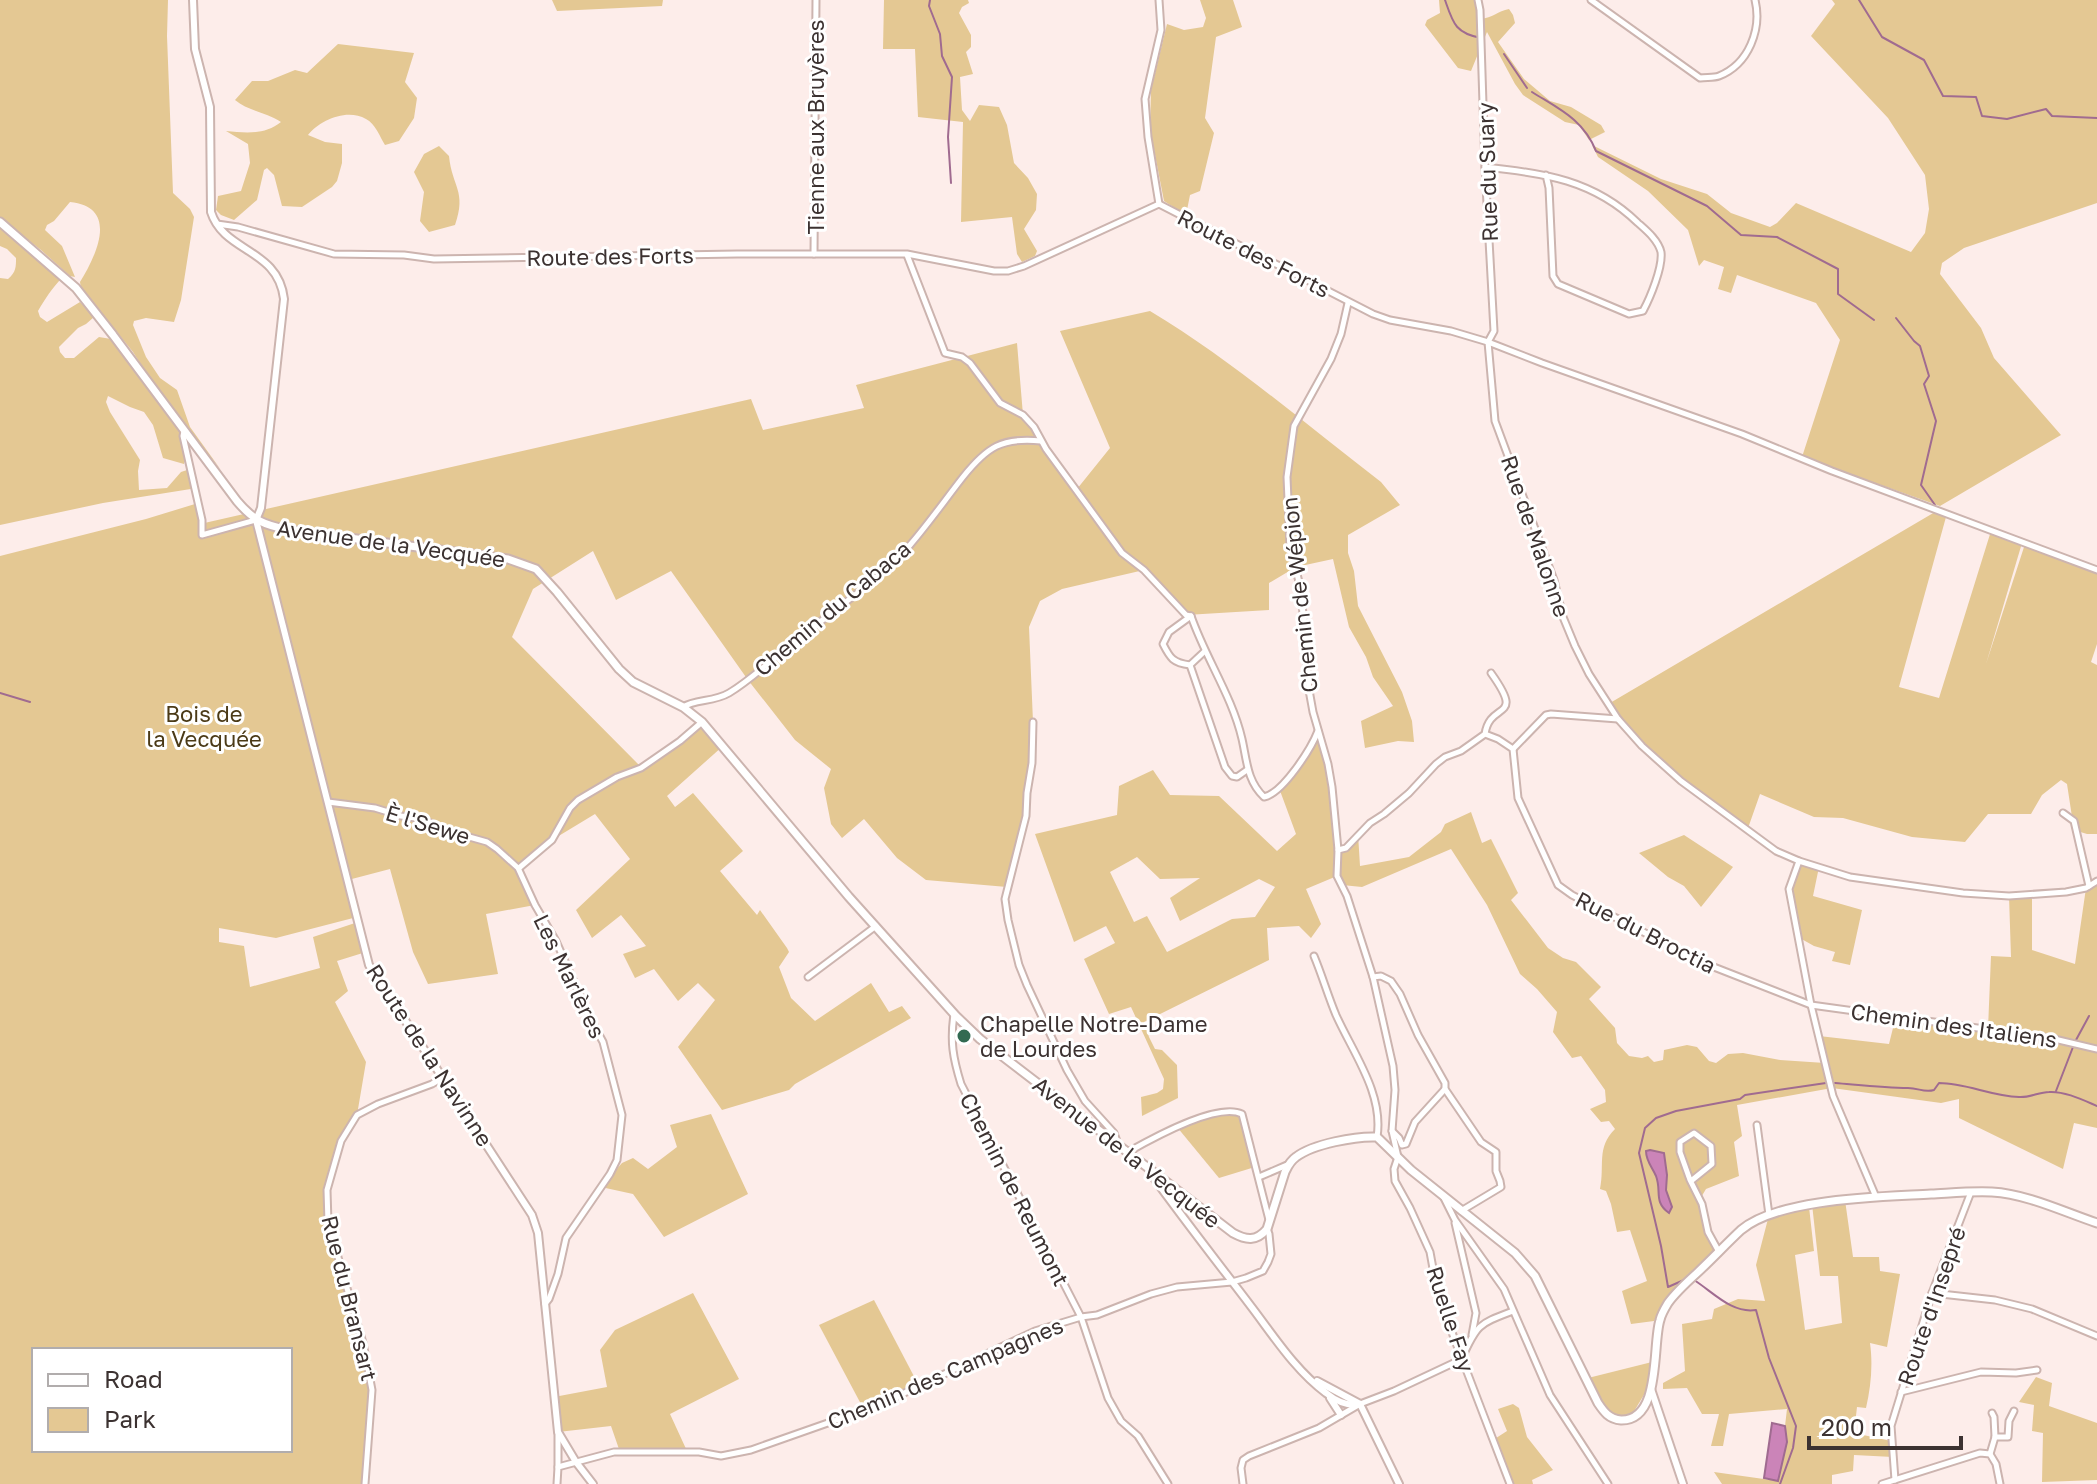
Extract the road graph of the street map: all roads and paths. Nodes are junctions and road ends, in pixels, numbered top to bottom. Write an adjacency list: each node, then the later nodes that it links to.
1 (193, 0): 11 (street)
2 (816, 0): 12 (street, Tienne aux Bruyères)
3 (1159, 0): 9 (street)
4 (1478, 0): 7 (street, Rue du Suary)
5 (1591, 0): 6 (street)
6 (1755, 0)
7 (1485, 167): 8 (street); 15 (street, Rue du Suary)
8 (1546, 175): 8 (street)
9 (1159, 204): 13 (street, Route des Forts); 14 (street, Route des Forts)
10 (0, 222): 16 (main road, Avenue de la Vecquée)
11 (217, 224): 12 (street, Route des Forts); 18 (street)
12 (814, 254): 13 (street, Route des Forts)
13 (907, 254): 17 (street)
14 (1348, 303): 15 (street, Route des Forts); 28 (street, Chemin de Wépion)
15 (1488, 342): 19 (street, Route des Forts); 25 (street, Rue de Malonne)
16 (184, 430): 18 (main road, Avenue de la Vecquée); 18 (street)
17 (1042, 441): 20 (street); 24 (street, Chemin du Cabaca)
18 (256, 520): 24 (main road, Avenue de la Vecquée); 32 (street, Route de la Navinne)
19 (2097, 570)
20 (1191, 616): 21 (street); 22 (street)
21 (1205, 651): 22 (street); 31 (street)
22 (1190, 665): 31 (street)
23 (1491, 673): 29 (street)
24 (683, 707): 26 (main road, Avenue de la Vecquée)
25 (1618, 719): 30 (street); 35 (street, Rue de Malonne)
26 (702, 722): 36 (street); 39 (main road, Avenue de la Vecquée)
27 (1033, 722): 51 (street)
28 (1318, 730): 31 (street); 34 (street, Chemin de Wépion)
29 (1485, 734): 30 (street); 34 (street)
30 (1513, 749): 43 (street, Rue du Broctia)
31 (1247, 770)
32 (328, 802): 36 (street, È l'Sewe); 46 (street, Route de la Navinne)
33 (2063, 813): 38 (street)
34 (1338, 850): 42 (street)
35 (1799, 861): 38 (street, Rue de Malonne); 43 (street)
36 (518, 868): 69 (street, Les Marlères)
37 (2097, 881): 38 (street)
38 (2089, 886)
39 (876, 926): 41 (street); 44 (main road, Avenue de la Vecquée)
40 (1314, 956): 50 (street)
41 (808, 977)
42 (1373, 977): 47 (street); 49 (street)
43 (1811, 1005): 45 (street, Chemin des Italiens); 60 (street)
44 (954, 1013): 51 (main road, Avenue de la Vecquée); 71 (street, Chemin de Reumont)
45 (2097, 1049)
46 (442, 1078): 69 (street, Route de la Navinne); 90 (street, Rue du Bransart)
47 (1445, 1089): 49 (street); 61 (street)
48 (1757, 1125): 62 (street)
49 (1392, 1131): 53 (street)
50 (1377, 1137): 53 (main road); 54 (main road)
51 (1118, 1145): 52 (main road, Avenue de la Vecquée)
52 (1128, 1152): 55 (main road, Avenue de la Vecquée); 56 (street)
53 (1398, 1157): 59 (main road); 74 (street, Ruelle Fay)
54 (1288, 1165): 56 (street); 65 (main road)
55 (1152, 1171): 65 (main road, Avenue de la Vecquée); 67 (street)
56 (1259, 1177): 65 (street)
57 (1691, 1181): 57 (street); 66 (street)
58 (1971, 1192): 60 (main road); 64 (main road); 68 (street, Route d'Insepré)
59 (1442, 1194): 61 (main road); 63 (street)
60 (1876, 1197): 62 (main road)
61 (1461, 1211): 77 (main road)
62 (1769, 1215): 66 (main road)
63 (1455, 1220): 70 (street); 72 (street)
64 (2097, 1223)
65 (1268, 1225): 67 (street)
66 (1719, 1252): 77 (main road)
67 (1232, 1282): 71 (street, Chemin des Campagnes); 76 (street)
68 (1932, 1293): 73 (street); 79 (street, Route d'Insepré)
69 (545, 1304): 84 (street, Route de la Navinne)
70 (1513, 1311): 72 (street); 97 (street)
71 (1081, 1317): 87 (street, Chemin des Campagnes); 93 (street, Chemin de Reumont)
72 (1472, 1335): 74 (street)
73 (2097, 1336)
74 (1462, 1359): 80 (street); 96 (street, Ruelle Fay)
75 (2037, 1370): 79 (street)
76 (1305, 1374): 78 (street); 80 (street)
77 (1651, 1389): 98 (street)
78 (1325, 1392): 80 (street); 83 (street)
79 (1901, 1392): 89 (street, Route d'Insepré)
80 (1360, 1404): 83 (street); 95 (street)
81 (2014, 1411): 85 (street)
82 (1992, 1413): 85 (street)
83 (1341, 1415): 94 (street)
84 (558, 1432): 87 (street, Route de la Navinne); 88 (street)
85 (1995, 1437): 86 (street)
86 (1990, 1454): 89 (street); 100 (street)
87 (576, 1462): 88 (street, Chemin des Campagnes); 92 (street, Route de la Navinne)
88 (558, 1467): 91 (street)
89 (1895, 1480): 99 (street)
90 (365, 1484)
91 (557, 1484)
92 (593, 1484)
93 (1168, 1484)
94 (1243, 1484)
95 (1399, 1484)
96 (1510, 1484)
97 (1608, 1484)
98 (1683, 1484)
99 (1882, 1484)
100 (2000, 1484)

